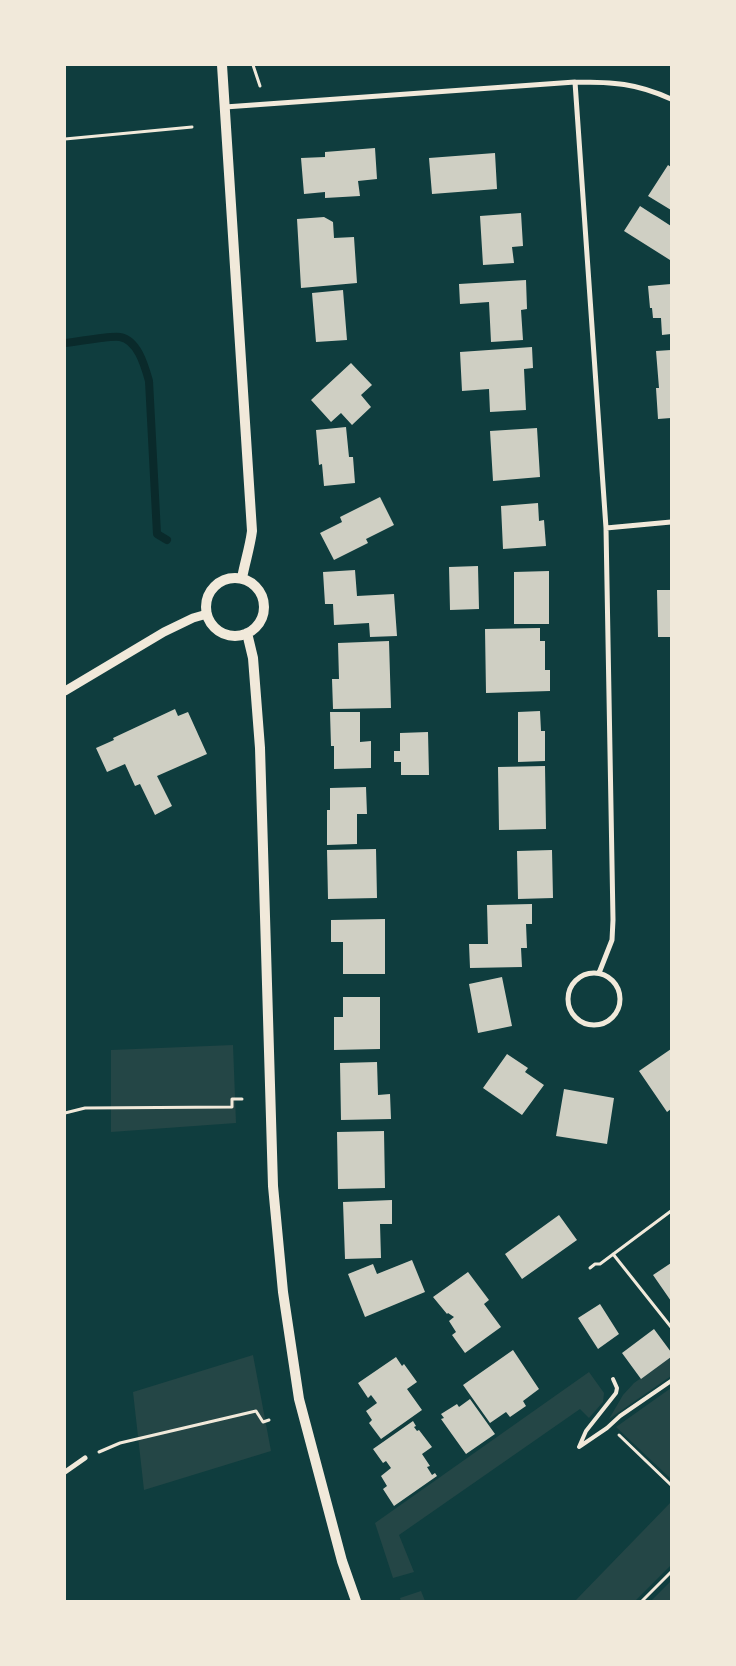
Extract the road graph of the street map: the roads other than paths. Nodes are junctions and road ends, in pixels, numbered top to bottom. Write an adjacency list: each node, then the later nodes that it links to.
1 (222, 65): 4 (main road)
2 (575, 82): 3 (street); 4 (street); 6 (street)
3 (671, 99)
4 (224, 107): 7 (main road)
5 (671, 522): 6 (street)
6 (606, 528): 11 (street)
7 (242, 578): 8 (main road); 9 (main road)
8 (207, 614): 9 (main road); 10 (street)
9 (247, 633): 16 (main road)
10 (65, 691)
11 (599, 973): 11 (street)
12 (613, 1379): 13 (lane)
13 (671, 1382)
14 (85, 1458): 15 (street)
15 (65, 1472)
16 (356, 1601)

